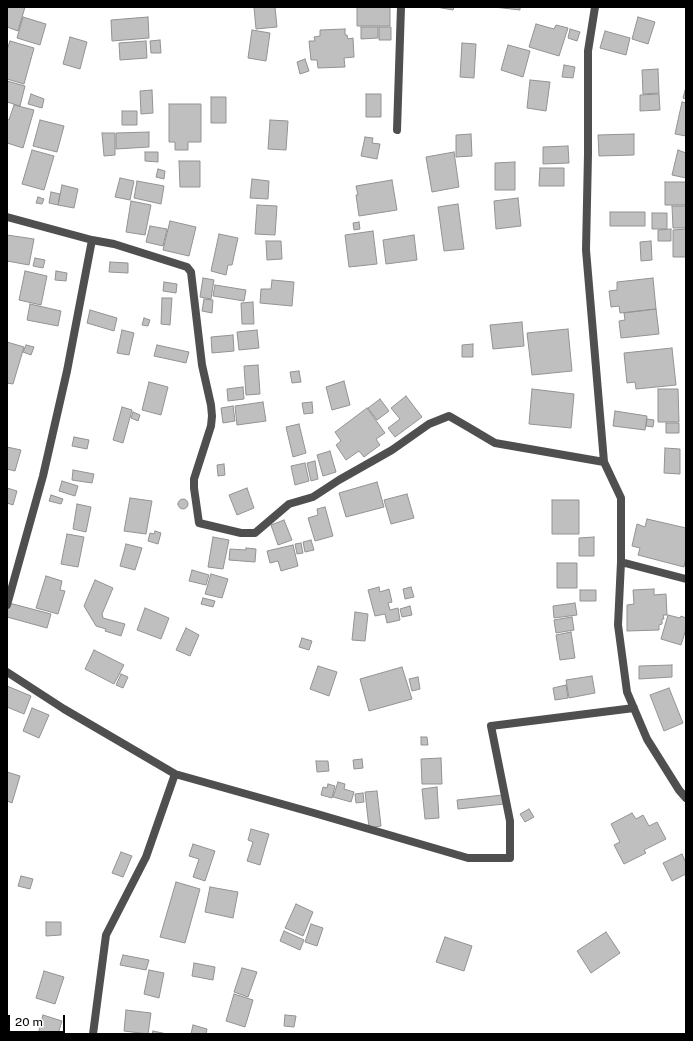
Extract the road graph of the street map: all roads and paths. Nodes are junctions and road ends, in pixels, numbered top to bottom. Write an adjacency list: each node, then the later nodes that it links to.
1 (401, 7): 3 (street)
2 (595, 7): 6 (street)
3 (397, 130)
4 (7, 217): 5 (street)
5 (92, 240): 6 (street); 9 (street)
6 (604, 462): 7 (street)
7 (621, 562): 8 (street); 11 (street)
8 (686, 579)
9 (7, 605)
10 (7, 672): 12 (street)
11 (634, 708): 12 (street); 13 (street)
12 (175, 774): 14 (street)
13 (686, 798)
14 (93, 1034)

